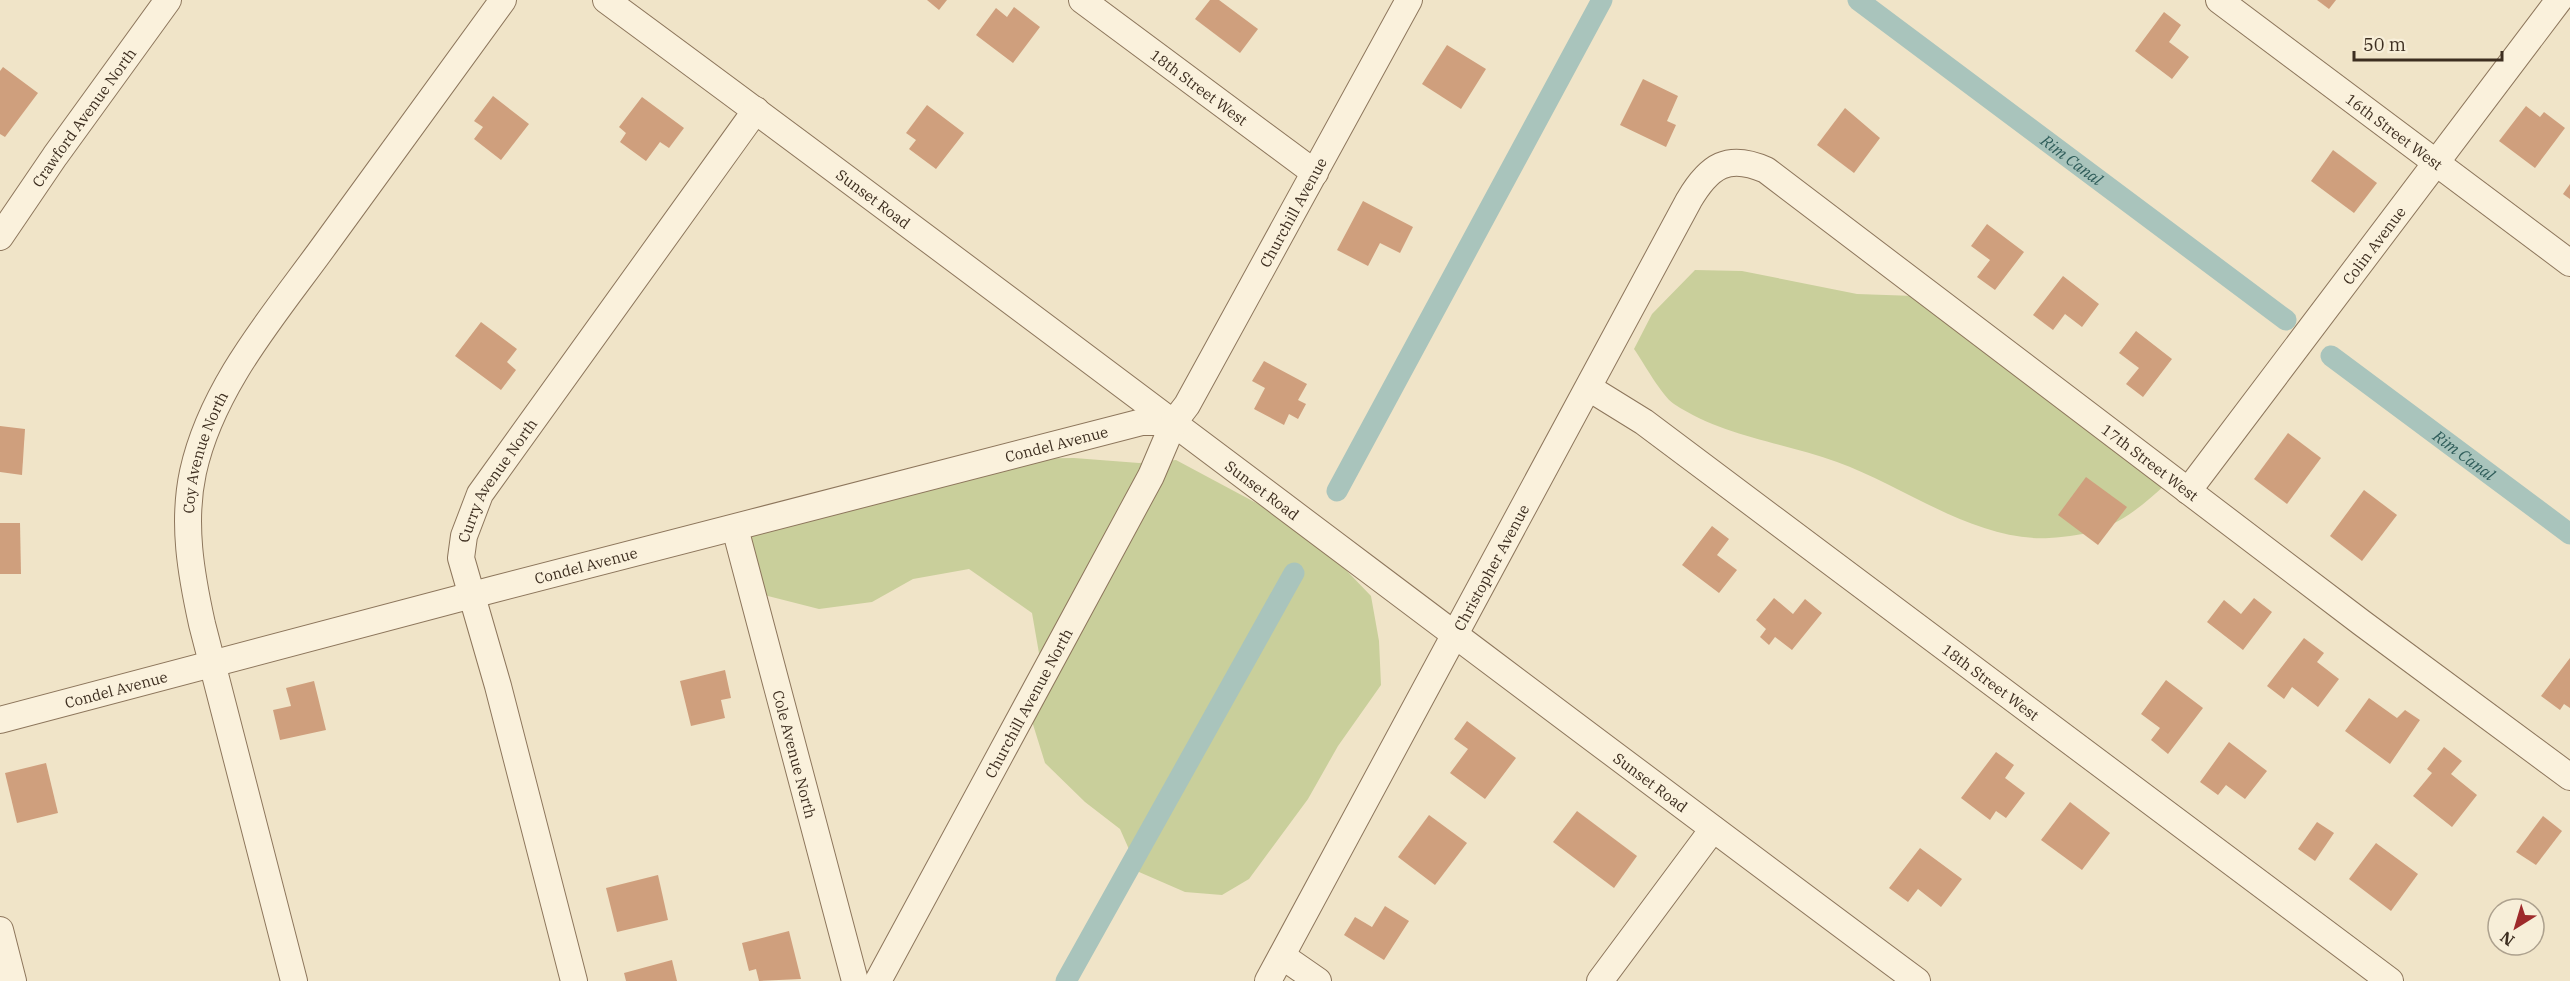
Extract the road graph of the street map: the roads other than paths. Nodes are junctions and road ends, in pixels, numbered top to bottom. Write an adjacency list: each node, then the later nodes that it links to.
1 (168, 0): 12 (street, Crawford Avenue North)
2 (503, 0): 20 (street, Coy Avenue North)
3 (606, 0): 8 (street, Sunset Road)
4 (1082, 0): 11 (street, 18th Street West)
5 (1410, 0): 11 (street, Churchill Avenue)
6 (2218, 0): 10 (street, 16th Street West)
7 (2559, 0): 10 (street, Colin Avenue)
8 (756, 110): 15 (street, Sunset Road); 18 (street, Curry Avenue North)
9 (1725, 162): 14 (street, Christopher Avenue); 16 (street, 17th Street West)
10 (2437, 163): 13 (street, 16th Street West); 16 (street, Colin Avenue)
11 (1315, 173): 15 (street, Churchill Avenue)
12 (0, 237)
13 (2570, 263)
14 (1589, 388): 19 (street, Christopher Avenue); 35 (street, 18th Street West)
15 (1174, 422): 17 (street, Condel Avenue); 19 (street, Sunset Road); 30 (street, Churchill Avenue North)
16 (2188, 492): 22 (street, 17th Street West)
17 (735, 528): 18 (street, Condel Avenue); 29 (street, Cole Avenue North)
18 (473, 596): 20 (street, Condel Avenue); 28 (street, Curry Avenue North)
19 (1455, 636): 23 (street, Sunset Road); 25 (street, Christopher Avenue)
20 (212, 662): 21 (street, Condel Avenue); 27 (street, Coy Avenue North)
21 (0, 720)
22 (2570, 777)
23 (1713, 829): 33 (street); 34 (street, Sunset Road)
24 (0, 930): 26 (street)
25 (1282, 956): 31 (street, Christopher Avenue); 32 (street)
26 (13, 981)
27 (294, 981)
28 (574, 981)
29 (855, 981)
30 (878, 981)
31 (1268, 981)
32 (1318, 981)
33 (1599, 981)
34 (1917, 981)
35 (2390, 981)

